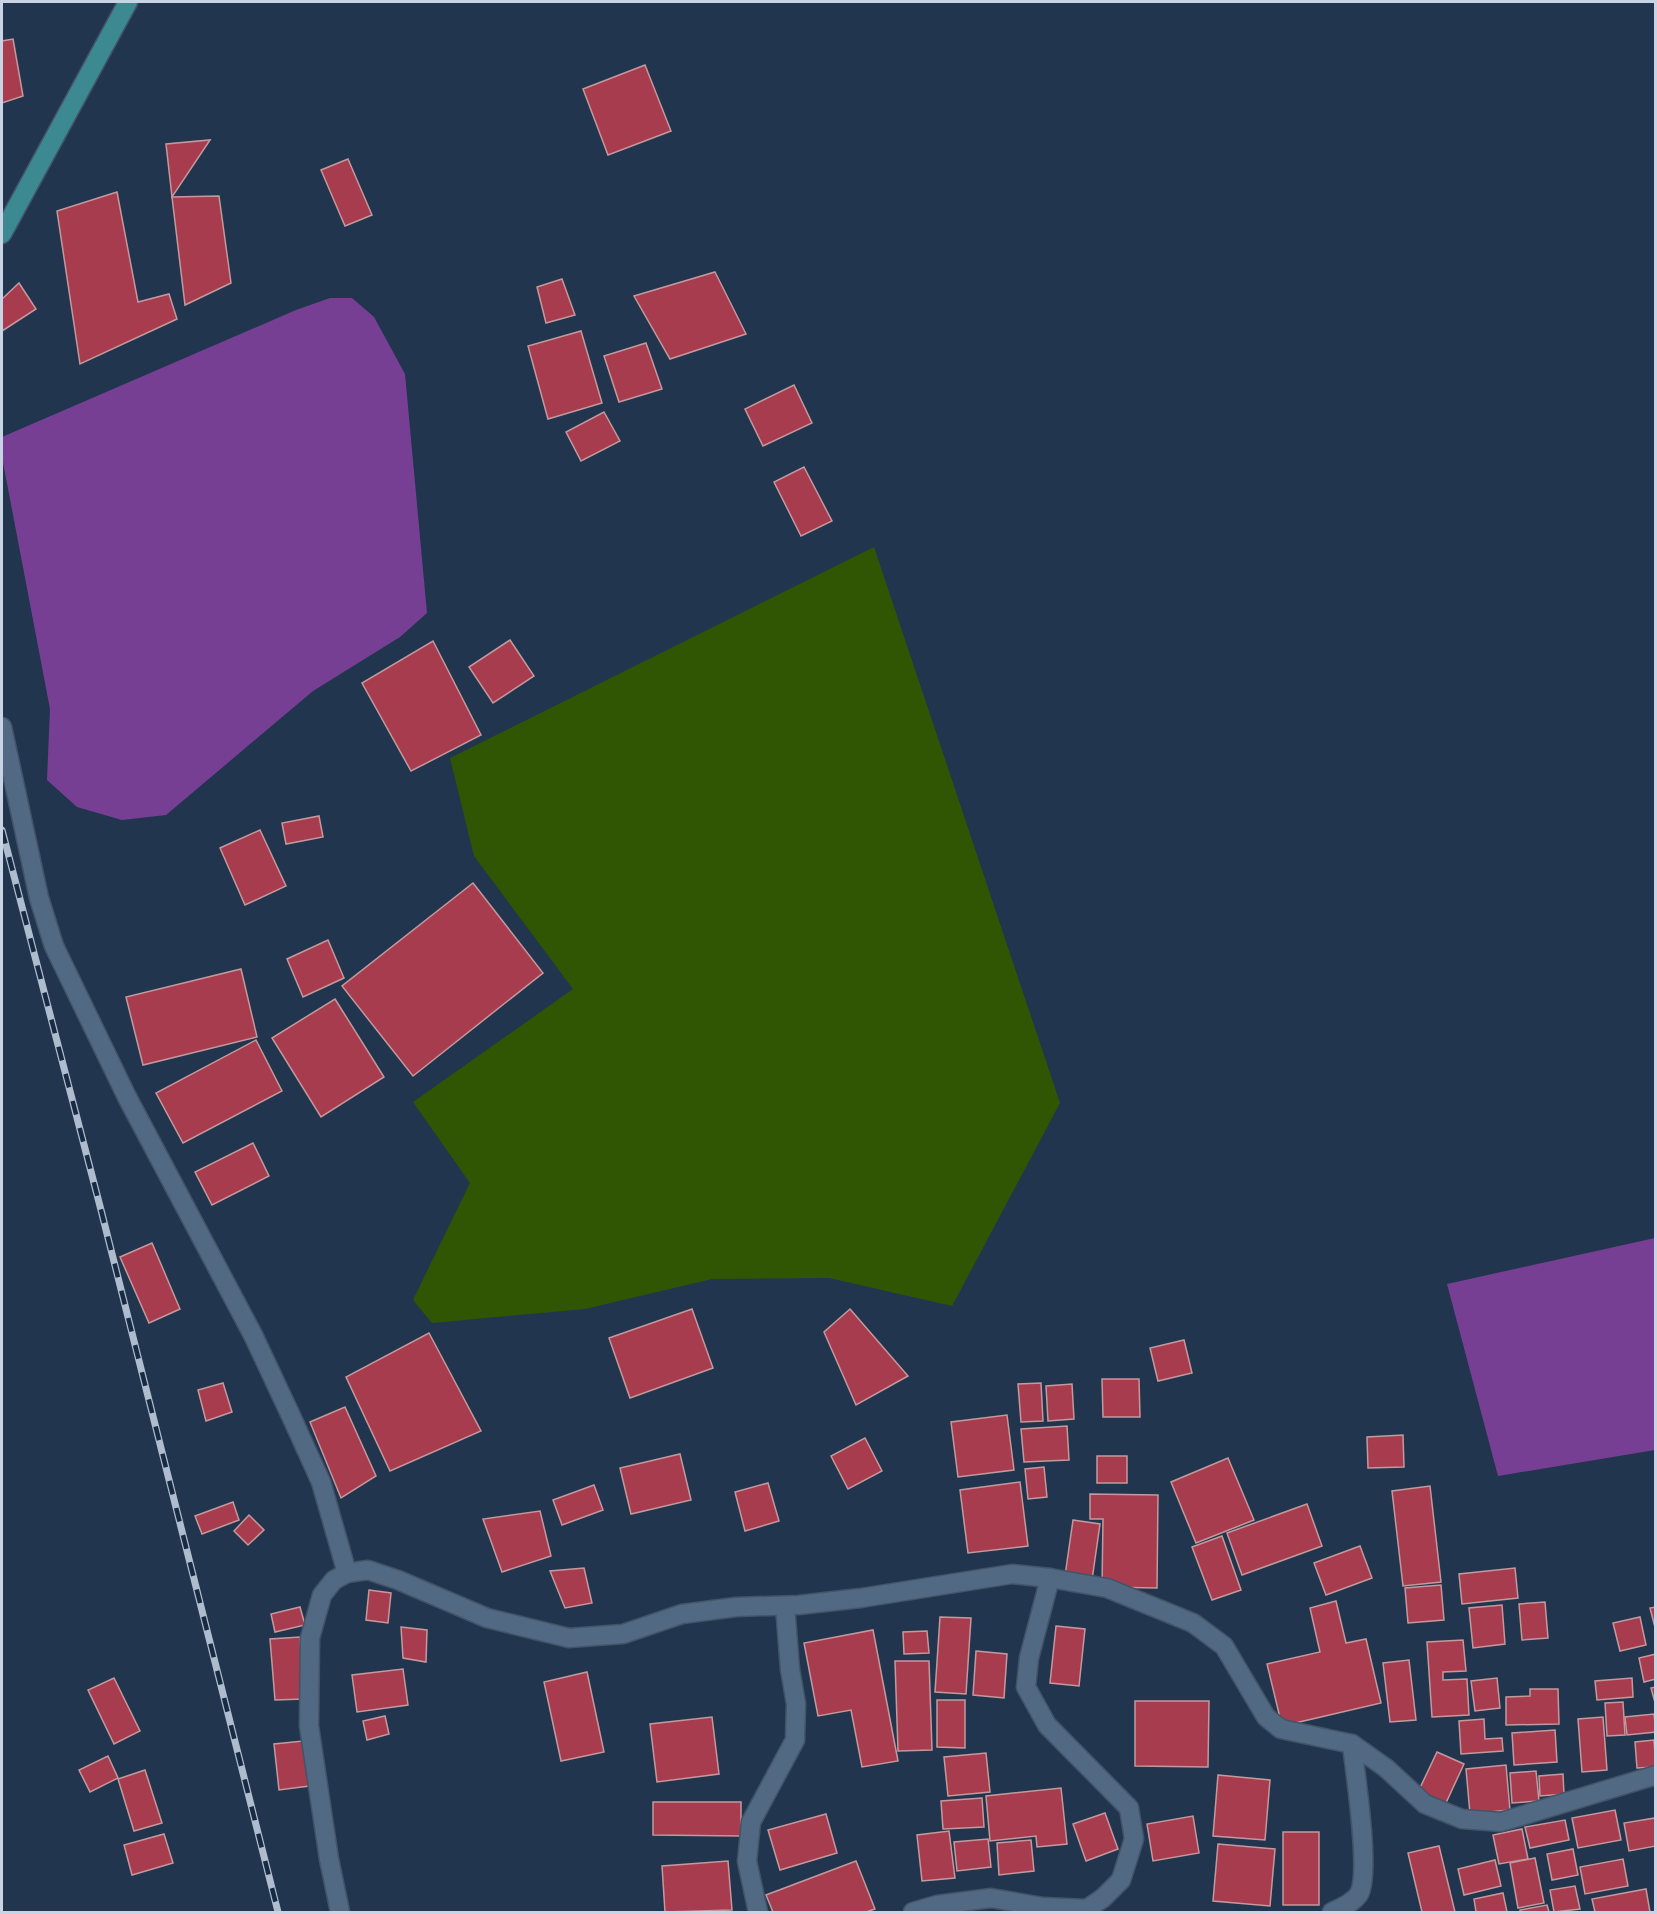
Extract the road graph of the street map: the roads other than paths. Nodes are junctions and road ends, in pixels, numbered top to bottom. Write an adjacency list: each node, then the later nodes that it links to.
1 (128, 2): 2 (main road)
2 (2, 234)
3 (2, 727): 4 (street)
4 (347, 1573): 6 (street); 10 (street)
5 (1050, 1578): 6 (street); 7 (street); 9 (street)
6 (785, 1606): 11 (street)
7 (1352, 1744): 8 (street); 13 (street)
8 (1656, 1775)
9 (1087, 1911): 12 (street)
10 (340, 1912)
11 (758, 1912)
12 (913, 1912)
13 (1332, 1912)

